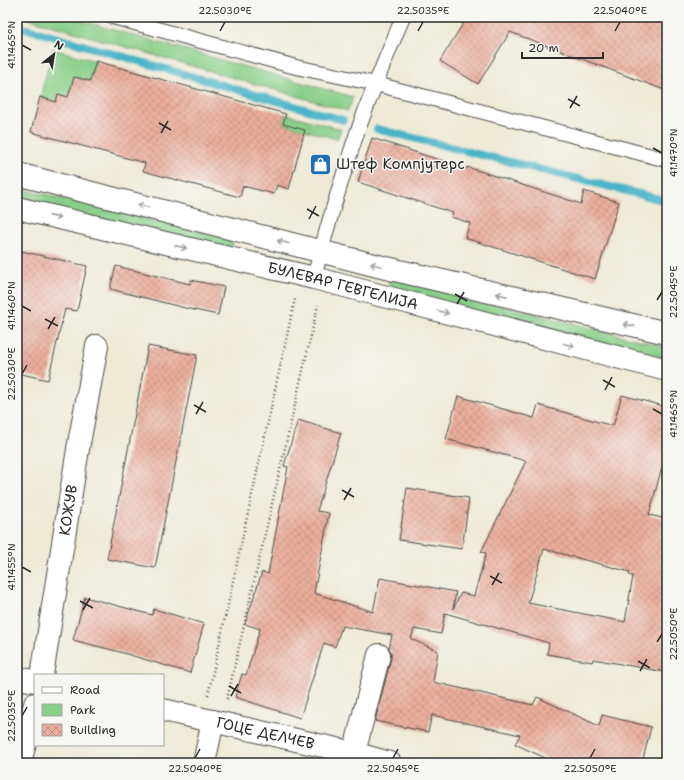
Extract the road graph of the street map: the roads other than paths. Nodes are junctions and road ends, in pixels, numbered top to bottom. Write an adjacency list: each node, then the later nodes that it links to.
1 (113, 17): 3 (lane)
2 (403, 17): 3 (lane)
3 (376, 84): 4 (lane); 7 (lane)
4 (667, 160)
5 (17, 174): 7 (main road, БУЛЕВАР ГЕВГЕЛИЈА, one-way to 5)
6 (17, 208): 8 (main road, БУЛЕВАР ГЕВГЕЛИЈА, one-way to 8)
7 (321, 251): 8 (lane); 9 (main road, БУЛЕВАР ГЕВГЕЛИЈА, one-way to 7)
8 (312, 278): 11 (main road, БУЛЕВАР ГЕВГЕЛИЈА, one-way to 11)
9 (667, 333)
10 (97, 346): 13 (main road, КОЖУВ)
11 (667, 370)
12 (379, 655): 19 (main road)
13 (42, 674)
14 (17, 678): 15 (main road)
15 (34, 682)
16 (34, 708): 20 (main road)
17 (164, 710): 18 (main road, ГОЦЕ ДЕЛЧЕВ)
18 (212, 721): 19 (main road, ГОЦЕ ДЕЛЧЕВ); 21 (main road)
19 (354, 753): 22 (main road, ГОЦЕ ДЕЛЧЕВ)
20 (20, 763)
21 (204, 763)
22 (390, 763)

